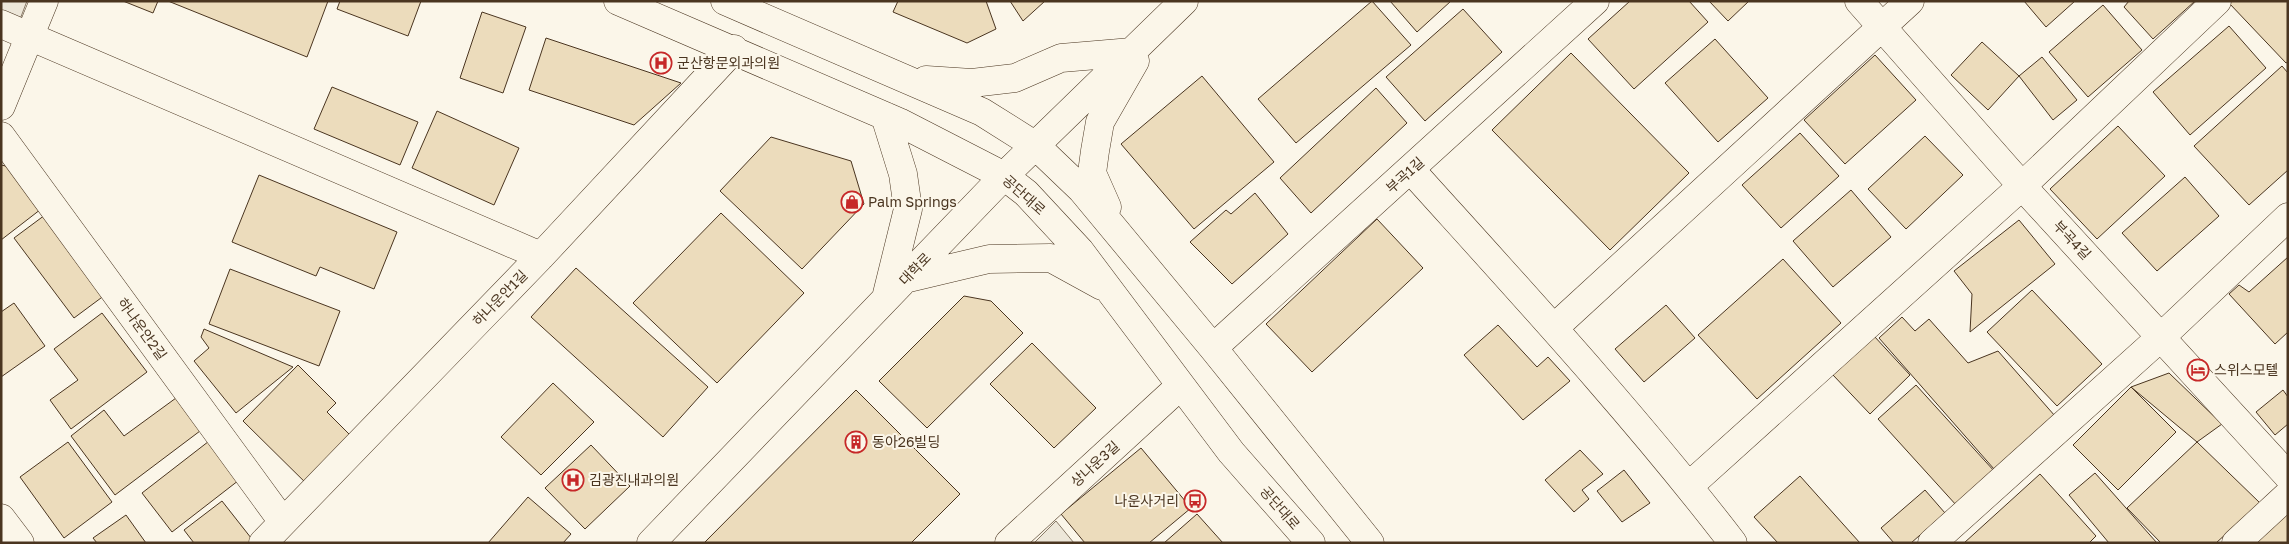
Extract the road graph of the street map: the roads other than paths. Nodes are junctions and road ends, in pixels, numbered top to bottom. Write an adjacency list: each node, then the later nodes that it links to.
1 (44, 1): 12 (street)
2 (618, 1): 14 (street, 공단대로)
3 (725, 1): 9 (street)
4 (1184, 1): 13 (street, 대학로)
5 (1596, 1): 20 (street, 부곡1길)
6 (1859, 1): 11 (street, 부곡4길)
7 (1910, 1): 11 (street)
8 (2217, 1): 22 (street)
9 (756, 7): 15 (street)
10 (1, 24): 12 (street)
11 (1883, 27): 22 (street, 부곡4길); 29 (street)
12 (30, 36): 16 (street); 25 (street)
13 (1141, 44): 15 (street); 19 (street, 대학로); 24 (street)
14 (734, 49): 17 (street, 공단대로); 25 (street, 하나운안1길)
15 (900, 76): 19 (street)
16 (1, 106)
17 (885, 116): 21 (street, 공단대로); 28 (street)
18 (1, 136): 37 (street, 하나운안2길)
19 (1036, 146): 21 (street, 대학로); 24 (street)
20 (1411, 170): 29 (street); 31 (street, 부곡1길)
21 (1004, 176): 26 (street, 대학로); 27 (street, 공단대로)
22 (2022, 186): 30 (street, 부곡4길); 34 (street)
23 (2288, 217): 30 (street)
24 (1120, 236): 31 (street)
25 (541, 256): 37 (street, 하나운안1길)
26 (905, 279): 27 (street); 28 (street, 대학로)
27 (1109, 290): 32 (street, 공단대로)
28 (886, 299): 40 (street, 대학로)
29 (1554, 328): 34 (street)
30 (2161, 337): 33 (street, 부곡4길); 45 (street)
31 (1213, 348): 43 (street)
32 (1180, 386): 41 (street, 상나운3길); 42 (street, 공단대로)
33 (2288, 476)
34 (1690, 486): 44 (street)
35 (2288, 495): 46 (street)
36 (1, 518): 38 (street)
37 (283, 522): 39 (street, 하나운안1길)
38 (20, 543)
39 (263, 543)
40 (651, 543)
41 (1009, 543)
42 (1311, 543)
43 (1370, 543)
44 (1733, 543)
45 (1932, 543)
46 (2236, 543)

